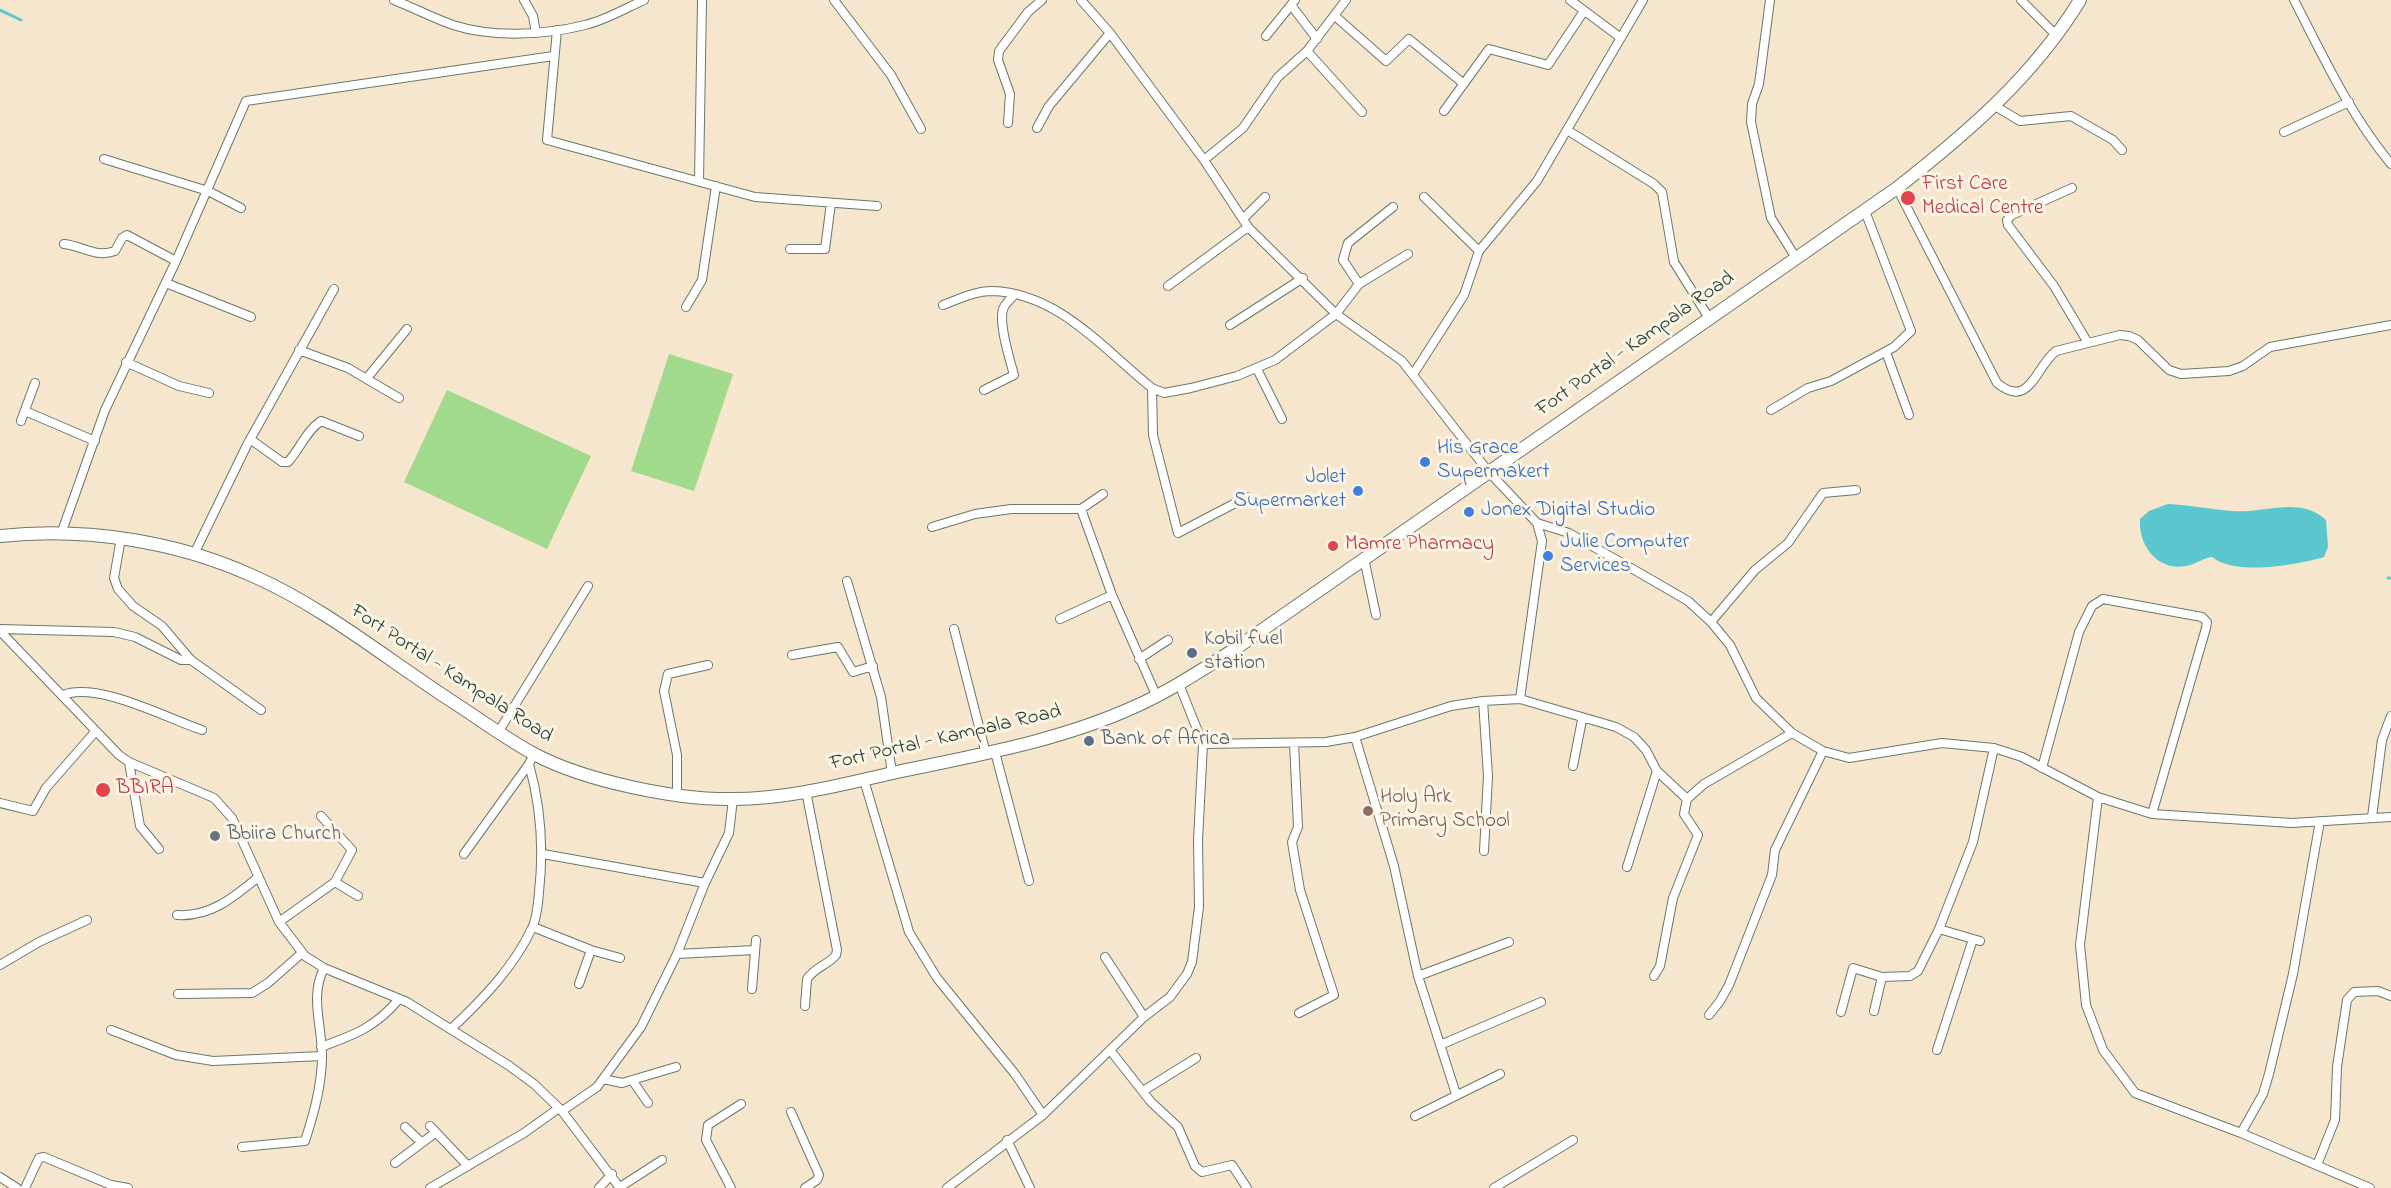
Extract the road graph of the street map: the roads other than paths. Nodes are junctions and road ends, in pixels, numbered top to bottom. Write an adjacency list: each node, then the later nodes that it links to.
1 (394, 0): 19 (street)
2 (524, 0): 19 (street)
3 (644, 0): 18 (street)
4 (702, 0): 41 (street)
5 (834, 0): 34 (street)
6 (1042, 0): 32 (street)
7 (1081, 0): 20 (street)
8 (1346, 0): 17 (street)
9 (1570, 0): 16 (street)
10 (1643, 0): 24 (street)
11 (1770, 0): 59 (street)
12 (2021, 0): 22 (street)
13 (2080, 0): 22 (main road, Fort Portal - Kampala Road)
14 (2294, 0): 28 (street)
15 (1293, 3): 21 (street); 23 (street)
16 (1584, 11): 24 (street); 27 (street)
17 (1335, 16): 23 (street); 27 (street)
18 (557, 30): 19 (street); 26 (street)
19 (536, 33)
20 (1110, 33): 33 (street); 39 (street)
21 (1266, 36)
22 (2057, 36): 29 (main road, Fort Portal - Kampala Road)
23 (1317, 39): 25 (street)
24 (1621, 39): 35 (street)
25 (1307, 51): 31 (street); 39 (street)
26 (553, 56): 41 (street); 45 (street)
27 (1464, 84): 30 (street)
28 (2349, 102): 36 (street); 40 (street)
29 (1995, 106): 37 (street); 43 (main road, Fort Portal - Kampala Road)
30 (1444, 111)
31 (1362, 112)
32 (1008, 123)
33 (1037, 128)
34 (921, 129)
35 (1567, 130): 57 (street); 71 (street)
36 (2284, 132)
37 (2122, 150)
38 (104, 159): 45 (street)
39 (1204, 160): 53 (street)
40 (2391, 164)
41 (699, 182): 42 (street)
42 (717, 186): 48 (street); 68 (street)
43 (1897, 188): 52 (main road, Fort Portal - Kampala Road); 75 (street)
44 (2072, 188): 75 (street)
45 (208, 190): 51 (street); 60 (street)
46 (1265, 197): 53 (street)
47 (1424, 197): 57 (street)
48 (831, 203): 49 (street); 56 (street)
49 (877, 206)
50 (1393, 207): 63 (street)
51 (241, 208)
52 (1865, 211): 59 (main road, Fort Portal - Kampala Road); 77 (street)
53 (1243, 219): 54 (street)
54 (1248, 227): 61 (street); 64 (street)
55 (64, 244): 60 (street)
56 (790, 249)
57 (1479, 251): 80 (street)
58 (1408, 254): 63 (street)
59 (1796, 258): 71 (main road, Fort Portal - Kampala Road)
60 (176, 261): 62 (street)
61 (1303, 278): 69 (street); 72 (street)
62 (166, 283): 70 (street); 78 (street)
63 (1359, 284): 69 (street)
64 (1168, 286)
65 (334, 289): 76 (street)
66 (1014, 296): 67 (street); 83 (street); 84 (street)
67 (944, 305)
68 (686, 307)
69 (1336, 314): 79 (street); 80 (street)
70 (251, 317)
71 (1709, 318): 95 (main road, Fort Portal - Kampala Road)
72 (1230, 325)
73 (2391, 326): 75 (street)
74 (407, 329): 81 (street)
75 (2088, 343)
76 (299, 350): 81 (street); 93 (street)
77 (1886, 352): 87 (street); 89 (street)
78 (126, 362): 85 (street); 94 (street)
79 (1257, 369): 83 (street); 90 (street)
80 (1414, 372): 95 (street)
81 (367, 378): 86 (street)
82 (35, 383): 88 (street)
83 (1152, 388): 98 (street)
84 (984, 390)
85 (209, 393)
86 (399, 398)
87 (1770, 410)
88 (25, 411): 91 (street); 94 (street)
89 (1909, 415)
90 (1282, 419)
91 (21, 421)
92 (359, 436): 93 (street)
93 (250, 439): 105 (street)
94 (95, 441): 102 (street)
95 (1488, 471): 100 (street); 106 (main road, Fort Portal - Kampala Road)
96 (1856, 490): 112 (street)
97 (1103, 494): 99 (street)
98 (1247, 497)
99 (1081, 509): 101 (street); 109 (street)
100 (1537, 523): 112 (street); 124 (street)
101 (932, 527)
102 (61, 534): 103 (main road, Fort Portal - Kampala Road); 104 (main road, Fort Portal - Kampala Road)
103 (0, 536)
104 (121, 538): 105 (main road, Fort Portal - Kampala Road); 118 (street)
105 (194, 554): 130 (main road, Fort Portal - Kampala Road)
106 (1364, 558): 110 (street); 121 (main road, Fort Portal - Kampala Road)
107 (847, 581): 120 (street)
108 (588, 586): 130 (street)
109 (1112, 595): 111 (street); 117 (street)
110 (1376, 615)
111 (1060, 619)
112 (1711, 622): 132 (street)
113 (954, 629): 138 (street)
114 (0, 630): 118 (street); 122 (street)
115 (1168, 640): 117 (street)
116 (792, 655): 120 (street)
117 (1139, 658): 123 (street)
118 (191, 660): 126 (street)
119 (708, 665): 147 (street)
120 (873, 666): 144 (street)
121 (1179, 684): 123 (main road, Fort Portal - Kampala Road); 135 (street)
122 (63, 695): 129 (street); 131 (street)
123 (1155, 695): 138 (main road, Fort Portal - Kampala Road)
124 (1520, 699): 125 (street); 128 (street)
125 (1483, 701): 133 (street); 158 (street)
126 (261, 710)
127 (2391, 716): 154 (street)
128 (1582, 720): 141 (street); 143 (street)
129 (202, 730)
130 (499, 731): 139 (main road, Fort Portal - Kampala Road)
131 (95, 732): 140 (street); 151 (street)
132 (1792, 733): 137 (street); 150 (street)
133 (1355, 737): 134 (street); 182 (street)
134 (1294, 742): 135 (street); 194 (street)
135 (1203, 744): 196 (street)
136 (1994, 748): 137 (street); 142 (street); 171 (street)
137 (1823, 751): 195 (street)
138 (991, 753): 144 (main road, Fort Portal - Kampala Road); 163 (street)
139 (532, 759): 147 (main road, Fort Portal - Kampala Road); 159 (street); 160 (street)
140 (129, 762): 157 (street); 162 (street)
141 (1574, 766)
142 (2042, 768): 148 (street); 152 (street)
143 (1657, 771): 150 (street); 161 (street)
144 (892, 773): 145 (main road, Fort Portal - Kampala Road)
145 (864, 780): 146 (main road, Fort Portal - Kampala Road); 215 (street)
146 (806, 791): 149 (main road, Fort Portal - Kampala Road); 191 (street)
147 (677, 793): 149 (main road, Fort Portal - Kampala Road)
148 (2098, 798): 152 (street); 220 (street)
149 (733, 799): 165 (street)
150 (1687, 799): 183 (street)
151 (0, 803)
152 (2152, 814): 156 (street)
153 (321, 816): 164 (street)
154 (2372, 817): 155 (street); 156 (street)
155 (2391, 817)
156 (2320, 821): 220 (street)
157 (159, 849)
158 (1484, 851)
159 (464, 854)
160 (543, 854): 165 (street); 170 (street)
161 (1627, 867)
162 (257, 878): 167 (street); 169 (street)
163 (1029, 881)
164 (335, 882): 166 (street); 169 (street)
165 (705, 883): 177 (street)
166 (358, 896)
167 (177, 915)
168 (87, 921): 180 (street)
169 (279, 922): 176 (street)
170 (533, 927): 174 (street); 197 (street)
171 (1939, 929): 184 (street); 202 (street)
172 (756, 940): 175 (street)
173 (1509, 942): 182 (street)
174 (591, 950): 179 (street); 185 (street)
175 (755, 950): 177 (street); 186 (street)
176 (302, 952): 181 (street); 187 (street)
177 (677, 954): 207 (street)
178 (1105, 957): 196 (street)
179 (620, 958)
180 (0, 965)
181 (324, 968): 189 (street); 200 (street)
182 (1418, 976): 199 (street)
183 (1654, 976)
184 (1882, 977): 192 (street); 193 (street)
185 (579, 984)
186 (752, 989)
187 (178, 994)
188 (2391, 996): 227 (street)
189 (399, 999): 197 (street); 200 (street)
190 (1541, 1002): 199 (street)
191 (805, 1006)
192 (1874, 1011)
193 (1841, 1012)
194 (1299, 1013)
195 (1709, 1015)
196 (1144, 1017): 201 (street)
197 (451, 1029): 213 (street)
198 (111, 1030): 203 (street)
199 (1440, 1045): 210 (street)
200 (321, 1047): 203 (street)
201 (1110, 1050): 209 (street); 215 (street)
202 (1937, 1050)
203 (322, 1056): 224 (street)
204 (1196, 1058): 209 (street)
205 (676, 1067): 208 (street)
206 (1500, 1074): 210 (street)
207 (603, 1079): 208 (street); 213 (street)
208 (632, 1080): 211 (street)
209 (1143, 1091): 241 (street)
210 (1456, 1094): 216 (street)
211 (648, 1103)
212 (741, 1104): 237 (street)
213 (561, 1110): 228 (street); 229 (street)
214 (791, 1112): 238 (street)
215 (1043, 1115): 221 (street)
216 (1415, 1116)
217 (430, 1126): 219 (street)
218 (405, 1127): 223 (street)
219 (435, 1133): 223 (street); 228 (street)
220 (2241, 1133): 227 (street)
221 (1007, 1140): 239 (street); 240 (street)
222 (1573, 1140): 242 (street)
223 (421, 1142): 226 (street)
224 (242, 1147)
225 (662, 1160): 236 (street)
226 (395, 1162)
227 (2317, 1165): 243 (street)
228 (468, 1166): 234 (street)
229 (612, 1174): 235 (street); 236 (street)
230 (0, 1177): 231 (street)
231 (17, 1188)
232 (25, 1188): 233 (street)
233 (128, 1188)
234 (430, 1188)
235 (599, 1188)
236 (620, 1188)
237 (731, 1188)
238 (805, 1188)
239 (947, 1188)
240 (1030, 1188)
241 (1247, 1188)
242 (1494, 1188)
243 (2370, 1188)

